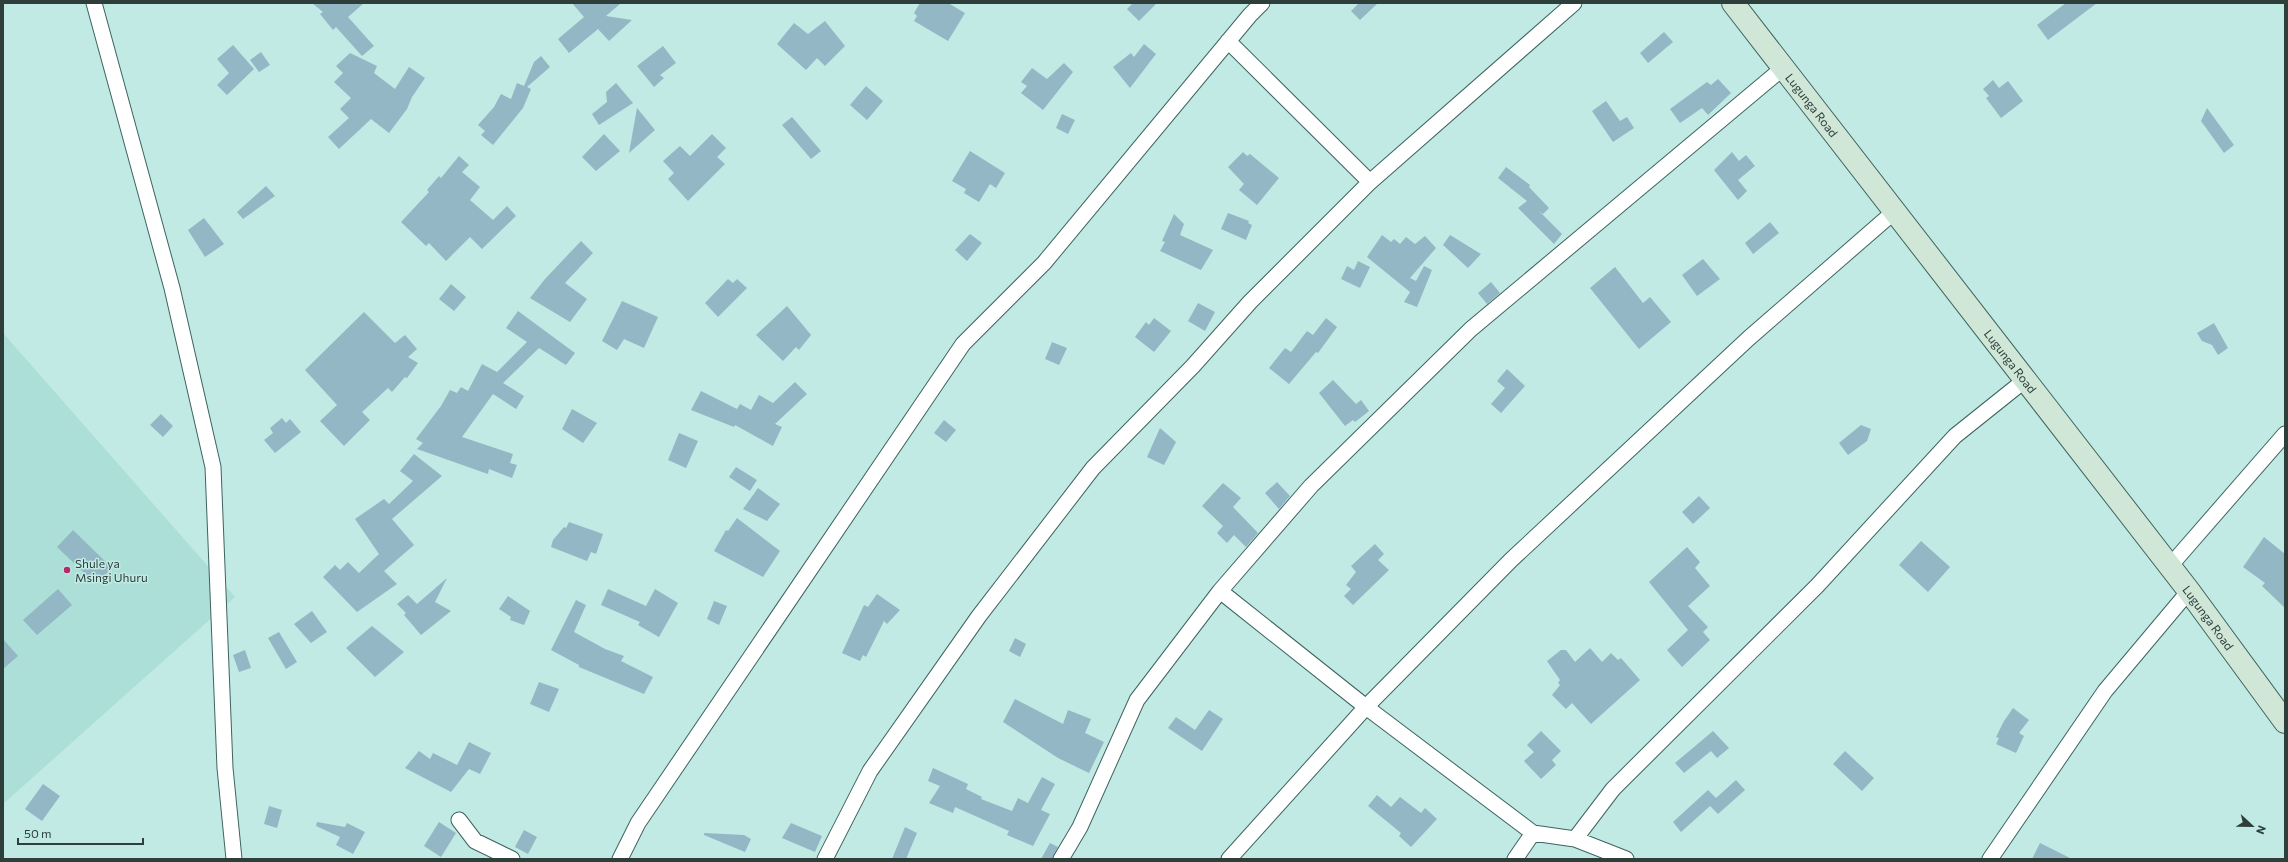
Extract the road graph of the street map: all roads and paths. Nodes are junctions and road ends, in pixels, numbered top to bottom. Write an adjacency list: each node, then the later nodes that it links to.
1 (94, 3): 19 (street)
2 (1262, 3): 5 (street)
3 (1574, 3): 7 (street)
4 (1733, 3): 6 (street, Lugunga Road)
5 (1228, 41): 7 (street); 21 (street)
6 (1783, 68): 8 (street, Lugunga Road); 12 (street)
7 (1370, 182): 22 (street)
8 (1894, 211): 9 (street, Lugunga Road); 14 (street)
9 (2025, 380): 11 (street, Lugunga Road); 18 (street)
10 (2285, 434): 11 (street)
11 (2170, 566): 13 (street, Lugunga Road)
12 (1220, 591): 14 (street); 23 (street)
13 (2189, 591): 15 (street, Lugunga Road); 27 (street)
14 (1366, 708): 17 (street); 24 (street)
15 (2285, 722)
16 (459, 820): 20 (street)
17 (1533, 833): 18 (street); 25 (street)
18 (1575, 838): 26 (street)
19 (234, 859)
20 (512, 859)
21 (620, 859)
22 (825, 859)
23 (1062, 859)
24 (1229, 859)
25 (1515, 859)
26 (1626, 859)
27 (1990, 859)

